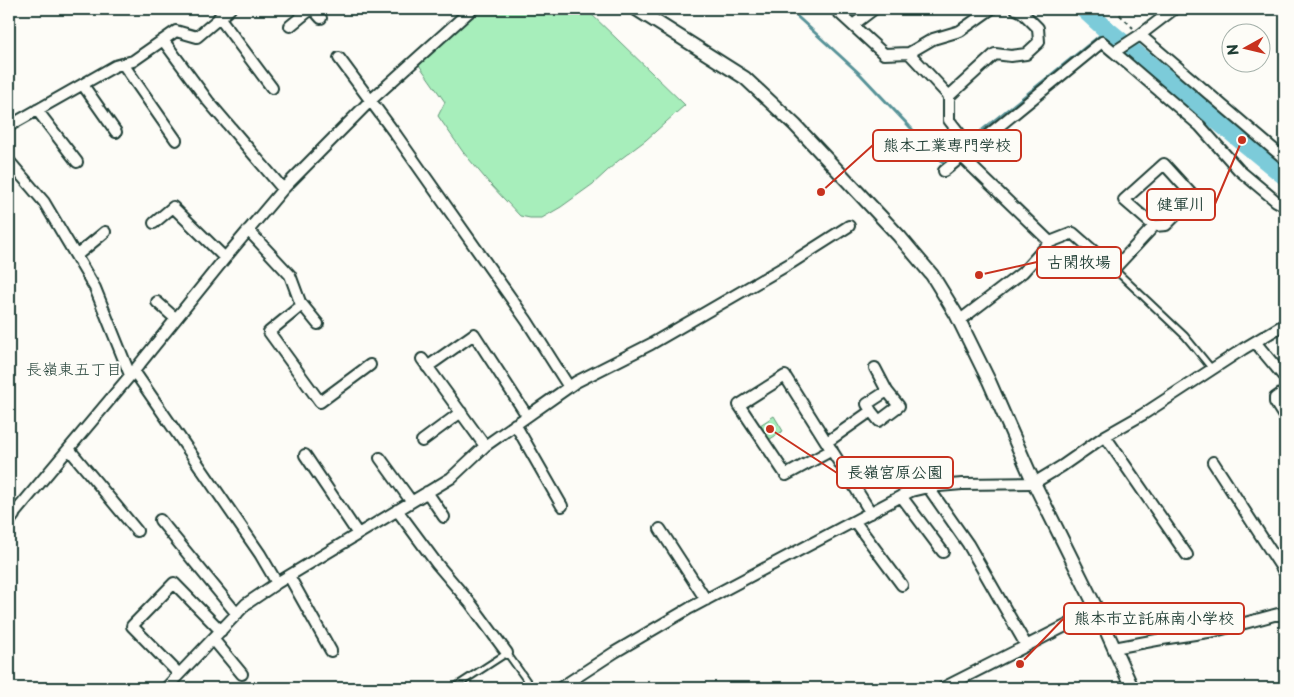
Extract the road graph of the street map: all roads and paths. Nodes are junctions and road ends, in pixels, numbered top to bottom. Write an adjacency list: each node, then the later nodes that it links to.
1 (230, 9): 11 (street)
2 (312, 9): 12 (street); 13 (street)
3 (472, 9): 24 (street)
4 (636, 9): 49 (street)
5 (835, 9): 14 (street)
6 (874, 9): 14 (street)
7 (991, 9): 18 (street)
8 (1016, 9): 23 (street)
9 (1114, 9): 15 (path)
10 (1174, 9): 15 (street)
11 (219, 17): 16 (street); 22 (street)
12 (321, 18)
13 (290, 26)
14 (853, 26): 18 (street)
15 (1140, 35): 17 (street); 31 (street)
16 (163, 40): 20 (street); 35 (street)
17 (1114, 52): 29 (street); 36 (street)
18 (909, 53): 23 (street)
19 (339, 58): 24 (street)
20 (123, 64): 21 (street); 28 (street)
21 (83, 84): 25 (street); 27 (street)
22 (272, 88)
23 (949, 96): 29 (street)
24 (371, 100): 35 (street); 58 (street)
25 (37, 110): 26 (street); 33 (street)
26 (9, 126)
27 (116, 132)
28 (176, 140)
29 (971, 148): 30 (street)
30 (961, 156): 34 (street); 42 (street)
31 (1285, 159)
32 (9, 161): 43 (street)
33 (77, 162)
34 (944, 171)
35 (283, 189): 40 (street)
36 (1285, 206)
37 (154, 223): 44 (street)
38 (849, 226): 58 (street)
39 (1154, 226): 39 (street); 45 (street)
40 (248, 230): 44 (street); 47 (street)
41 (105, 232): 43 (street)
42 (1050, 242): 45 (street); 49 (street)
43 (76, 256): 56 (street)
44 (225, 258): 48 (street)
45 (1114, 269): 55 (lane)
46 (157, 302): 48 (street)
47 (302, 305): 50 (street); 53 (street)
48 (176, 319): 56 (street)
49 (960, 321): 74 (street)
50 (318, 324)
51 (1285, 324): 52 (street)
52 (1255, 342): 55 (street); 57 (street)
53 (370, 366)
54 (875, 368): 59 (street)
55 (1212, 369): 66 (street)
56 (132, 373): 70 (street); 93 (street)
57 (1285, 378)
58 (570, 386): 65 (street)
59 (887, 391): 62 (street); 62 (street)
60 (1285, 391): 64 (street)
61 (524, 411): 63 (street)
62 (872, 411): 69 (street)
63 (461, 412): 67 (street); 68 (street)
64 (1285, 418)
65 (515, 424): 68 (street); 79 (street)
66 (1105, 436): 74 (street); 90 (street)
67 (422, 441)
68 (485, 446): 76 (street)
69 (829, 446): 69 (street); 81 (street)
70 (68, 449): 82 (street); 87 (street)
71 (305, 455): 88 (street)
72 (380, 458): 78 (street)
73 (1213, 462): 91 (street)
74 (1034, 484): 75 (street); 96 (street)
75 (928, 487): 77 (street); 101 (street)
76 (427, 492): 78 (street); 83 (street)
77 (901, 496): 81 (street); 89 (street)
78 (411, 501): 80 (street)
79 (562, 506)
80 (397, 510): 88 (street); 104 (street)
81 (871, 513): 85 (street)
82 (10, 515)
83 (444, 517)
84 (160, 520): 97 (street)
85 (854, 522): 94 (street); 95 (street)
86 (660, 529): 95 (street)
87 (137, 531)
88 (358, 534): 92 (street)
89 (943, 552)
90 (1187, 555)
91 (1285, 573)
92 (289, 576): 93 (street); 103 (street)
93 (276, 583): 97 (street)
94 (902, 585)
95 (706, 600): 110 (street)
96 (1096, 610): 101 (street); 102 (street)
97 (237, 614): 99 (street)
98 (1285, 616): 102 (street)
99 (221, 630): 100 (street); 105 (street)
100 (213, 639): 105 (street); 106 (street)
101 (1026, 645): 111 (street)
102 (1114, 648): 112 (street)
103 (331, 651)
104 (507, 653): 108 (lane); 109 (lane)
105 (179, 674): 107 (street)
106 (242, 674)
107 (166, 688)
108 (453, 688)
109 (532, 688)
110 (560, 688)
111 (943, 688)
112 (1132, 688)

